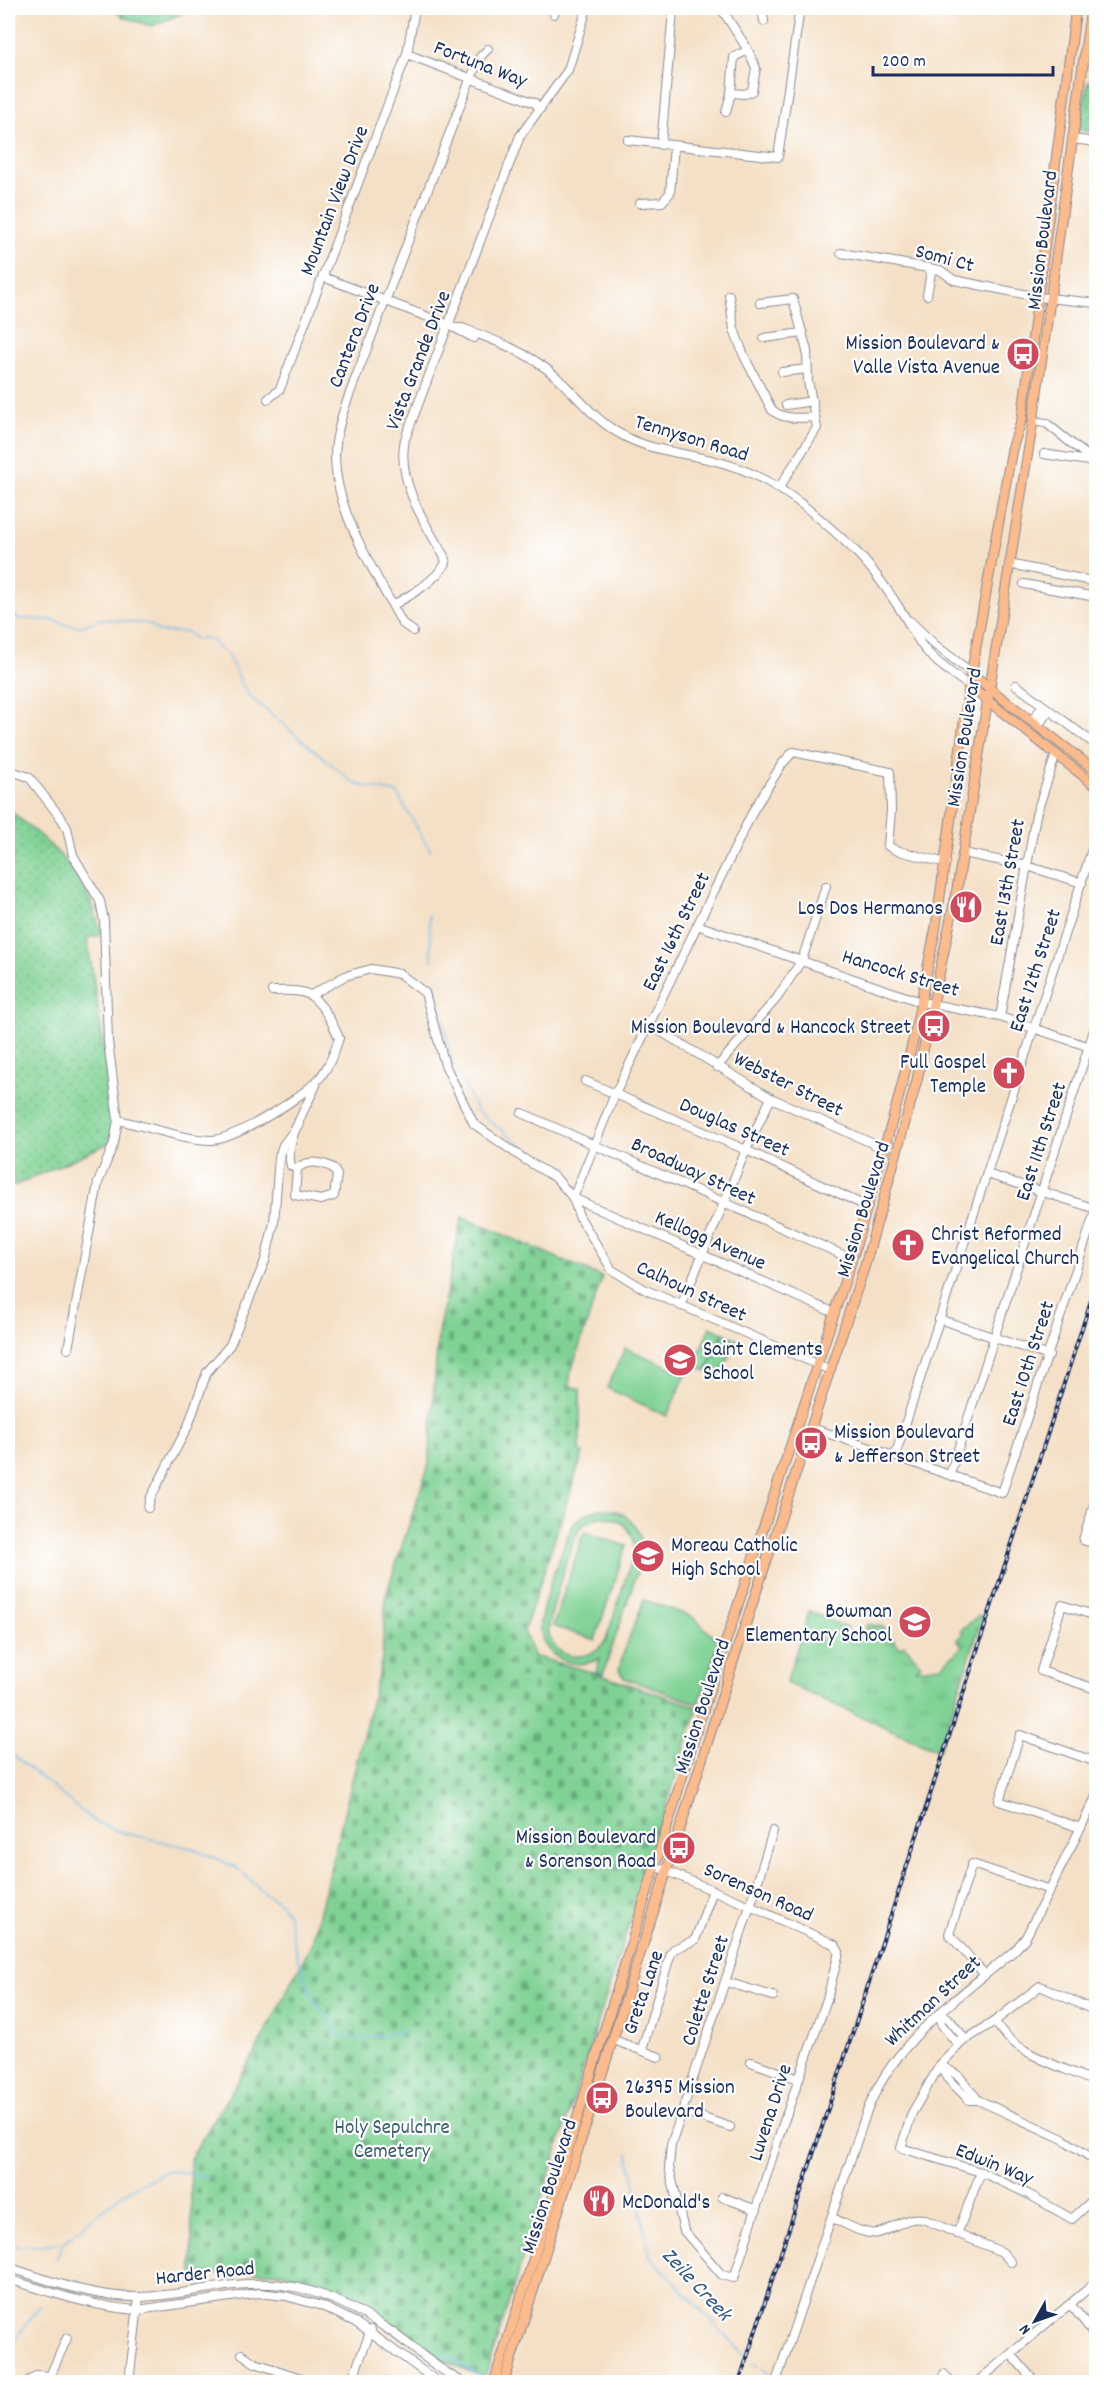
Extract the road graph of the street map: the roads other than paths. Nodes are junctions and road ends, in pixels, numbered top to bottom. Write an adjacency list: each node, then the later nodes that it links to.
1 (415, 8): 12 (street, Mountain View Drive)
2 (587, 8): 15 (street, Vista Grande Drive)
3 (721, 8): 11 (street)
4 (762, 8): 9 (street)
5 (800, 8): 21 (street)
6 (1076, 8): 28 (main road, Mission Boulevard)
7 (1091, 8): 17 (main road, Mission Boulevard)
8 (673, 11): 20 (street)
9 (764, 21)
10 (488, 49): 13 (street, Cantera Drive)
11 (748, 50): 14 (street); 14 (street)
12 (407, 54): 13 (street, Fortuna Way); 25 (street, Mountain View Drive)
13 (471, 78): 15 (street, Fortuna Way); 30 (street, Cantera Drive)
14 (731, 93): 16 (street)
15 (540, 109): 33 (street, Vista Grande Drive)
16 (726, 112)
17 (1072, 139): 19 (street); 29 (main road, Mission Boulevard)
18 (628, 140): 20 (street)
19 (1096, 142)
20 (661, 145): 21 (street)
21 (674, 146): 22 (street)
22 (640, 203)
23 (841, 253): 24 (street, Somi Ct)
24 (928, 268): 27 (street); 28 (street, Somi Ct)
25 (323, 277): 30 (street, Tennyson Road); 38 (street, Mountain View Drive)
26 (729, 295): 41 (street)
27 (927, 295)
28 (1038, 297): 29 (street, Somi Ct); 53 (main road, Mission Boulevard)
29 (1051, 299): 32 (street, Somi Ct); 42 (main road, Mission Boulevard)
30 (386, 301): 33 (street, Tennyson Road); 50 (street, Cantera Drive)
31 (760, 303): 34 (street)
32 (1096, 303)
33 (452, 326): 45 (street, Tennyson Road); 50 (street, Vista Grande Drive)
34 (803, 333): 35 (street); 36 (street)
35 (764, 338)
36 (807, 369): 37 (street); 39 (street)
37 (782, 372)
38 (268, 399)
39 (813, 401): 40 (street); 41 (street)
40 (786, 405)
41 (815, 417): 45 (street)
42 (1033, 421): 44 (street); 46 (main road, Mission Boulevard)
43 (1044, 454): 44 (street)
44 (1096, 463)
45 (779, 488): 51 (street, Tennyson Road)
46 (1009, 564): 47 (street); 56 (main road, Mission Boulevard)
47 (1096, 582)
48 (1024, 584): 49 (street)
49 (1096, 597)
50 (393, 605): 52 (street, Cantera Drive)
51 (903, 613): 53 (street, Tennyson Road); 55 (street, Tennyson Road)
52 (413, 631)
53 (972, 673): 55 (main road, Mission Boulevard); 56 (main road, Tennyson Road)
54 (1016, 685): 58 (street)
55 (969, 686): 57 (main road, Tennyson Road); 67 (main road, Mission Boulevard)
56 (989, 688): 57 (main road, Mission Boulevard); 59 (main road, Tennyson Road)
57 (986, 701): 61 (main road, Tennyson Road); 66 (main road, Mission Boulevard)
58 (1046, 708): 59 (street); 60 (street)
59 (1034, 723): 62 (main road, Tennyson Road)
60 (1096, 745)
61 (1056, 754): 64 (main road, Tennyson Road); 68 (street, East 13th Street)
62 (1096, 771)
63 (8, 772): 88 (street)
64 (1096, 786)
65 (1096, 837): 69 (street, East 12th Street)
66 (963, 854): 68 (street); 76 (main road, Mission Boulevard)
67 (946, 863): 71 (street, East 16th Street); 75 (main road, Mission Boulevard)
68 (1028, 866): 69 (street); 77 (street, East 13th Street)
69 (1082, 883): 80 (street, East 12th Street)
70 (826, 886): 72 (street)
71 (697, 925): 72 (street, Hancock Street); 79 (street, East 16th Street)
72 (802, 960): 75 (street, Hancock Street); 82 (street)
73 (272, 991): 74 (street)
74 (311, 995): 83 (street); 96 (street, Calhoun Street)
75 (921, 1002): 76 (street, Hancock Street); 92 (main road, Mission Boulevard)
76 (934, 1004): 77 (street, Hancock Street); 109 (main road, Mission Boulevard)
77 (1000, 1017): 80 (street, Hancock Street)
78 (1096, 1024): 81 (street, East 11th Street)
79 (650, 1025): 82 (street, Webster Street); 85 (street, East 16th Street)
80 (1034, 1028): 81 (street, Hancock Street); 94 (street, East 12th Street)
81 (1093, 1048): 95 (street, East 11th Street)
82 (717, 1067): 86 (street, Webster Street)
83 (318, 1080): 88 (street); 89 (street)
84 (585, 1081): 85 (street, Douglas Street)
85 (615, 1094): 90 (street, East 16th Street); 91 (street, Douglas Street)
86 (771, 1098): 91 (street); 92 (street, Webster Street)
87 (522, 1113): 90 (street, Broadway Street)
88 (118, 1119): 106 (street)
89 (299, 1124): 93 (street); 116 (street)
90 (596, 1144): 96 (street, East 16th Street); 97 (street, Broadway Street)
91 (746, 1149): 97 (street); 98 (street, Douglas Street)
92 (885, 1149): 98 (main road, Mission Boulevard)
93 (297, 1169): 93 (street)
94 (987, 1174): 95 (street); 104 (street, East 12th Street)
95 (1042, 1192): 99 (street); 105 (street, East 11th Street)
96 (573, 1198): 100 (street, Kellogg Avenue); 102 (street, Calhoun Street)
97 (724, 1204): 100 (street); 101 (street, Broadway Street)
98 (868, 1207): 101 (main road, Mission Boulevard)
99 (1096, 1209): 107 (street, East 10th Street)
100 (703, 1255): 102 (street); 103 (street, Kellogg Avenue)
101 (852, 1259): 103 (main road, Mission Boulevard)
102 (681, 1306): 108 (street, Calhoun Street)
103 (835, 1313): 108 (main road, Mission Boulevard)
104 (939, 1319): 105 (street); 111 (street, East 12th Street)
105 (994, 1338): 107 (street); 113 (street, East 11th Street)
106 (68, 1348)
107 (1049, 1356): 113 (street, East 10th Street)
108 (818, 1365): 109 (street, Calhoun Street); 112 (main road, Mission Boulevard)
109 (830, 1370): 110 (main road, Mission Boulevard)
110 (812, 1428): 111 (street); 114 (main road, Mission Boulevard)
111 (895, 1456): 113 (street)
112 (782, 1473): 114 (main road); 119 (main road, Mission Boulevard)
113 (950, 1474)
114 (795, 1477): 121 (main road, Mission Boulevard)
115 (1096, 1499): 117 (street)
116 (148, 1508)
117 (1096, 1544)
118 (1096, 1617): 120 (street)
119 (721, 1658): 121 (main road); 126 (main road, Mission Boulevard)
120 (1096, 1689)
121 (723, 1694): 127 (main road, Mission Boulevard)
122 (1096, 1762): 124 (street)
123 (1096, 1797): 124 (street, Whitman Street)
124 (1081, 1828): 129 (street, Whitman Street)
125 (773, 1831): 130 (street, Colette Street)
126 (655, 1866): 127 (street, Sorenson Road); 150 (main road, Mission Boulevard)
127 (668, 1871): 128 (street, Sorenson Road); 138 (main road, Mission Boulevard)
128 (714, 1890): 130 (street, Sorenson Road); 140 (street, Greta Lane)
129 (1050, 1890): 132 (street, Whitman Street); 132 (street)
130 (750, 1906): 131 (street, Sorenson Road); 133 (street, Colette Street)
131 (839, 1958): 144 (street, Luvena Drive)
132 (985, 1975): 136 (street, Whitman Street)
133 (726, 1982): 134 (street); 146 (street, Colette Street)
134 (773, 1996)
135 (1096, 2011): 137 (street)
136 (939, 2014): 139 (street); 155 (street, Whitman Street)
137 (995, 2021): 139 (street); 145 (street)
138 (614, 2040): 140 (street, Greta Lane); 154 (main road, Mission Boulevard)
139 (962, 2042): 143 (street)
140 (642, 2049): 141 (street, Greta Lane)
141 (659, 2057)
142 (751, 2062): 144 (street)
143 (940, 2065): 148 (street); 149 (street, Edwin Way)
144 (799, 2079): 153 (street, Luvena Drive)
145 (1096, 2083)
146 (683, 2111): 147 (street); 159 (street, Colette Street)
147 (730, 2127)
148 (1096, 2161)
149 (981, 2172): 152 (street, Edwin Way); 156 (street)
150 (560, 2174): 154 (main road); 183 (main road, Mission Boulevard)
151 (722, 2196): 153 (street)
152 (1096, 2197)
153 (757, 2210): 159 (street, Luvena Drive)
154 (558, 2215): 184 (main road, Mission Boulevard)
155 (832, 2218): 156 (street); 185 (street, Whitman Street)
156 (957, 2234): 157 (street)
157 (1011, 2262)
158 (8, 2267): 162 (street, Harder Road)
159 (734, 2278)
160 (8, 2279): 164 (street, Harder Road)
161 (1096, 2282): 163 (street)
162 (139, 2297): 164 (street, Harder Road); 165 (street, Harder Road)
163 (1071, 2305): 167 (street); 170 (street)
164 (137, 2310): 166 (street, Harder Road); 176 (street)
165 (375, 2322): 166 (street); 182 (street, Harder Road)
166 (369, 2333): 172 (street, Harder Road); 179 (street)
167 (1096, 2336)
168 (67, 2338): 174 (street)
169 (242, 2354): 171 (street)
170 (1011, 2354): 187 (street); 188 (street)
171 (285, 2373): 177 (street); 178 (street)
172 (428, 2374): 180 (street); 181 (street, Harder Road)
173 (944, 2374): 186 (street)
174 (52, 2379): 175 (street)
175 (27, 2382)
176 (129, 2382)
177 (283, 2382)
178 (313, 2382)
179 (351, 2382)
180 (422, 2382)
181 (438, 2382)
182 (464, 2382)
183 (494, 2382)
184 (504, 2382)
185 (776, 2382)
186 (951, 2382)
187 (977, 2382)
188 (1035, 2382)

